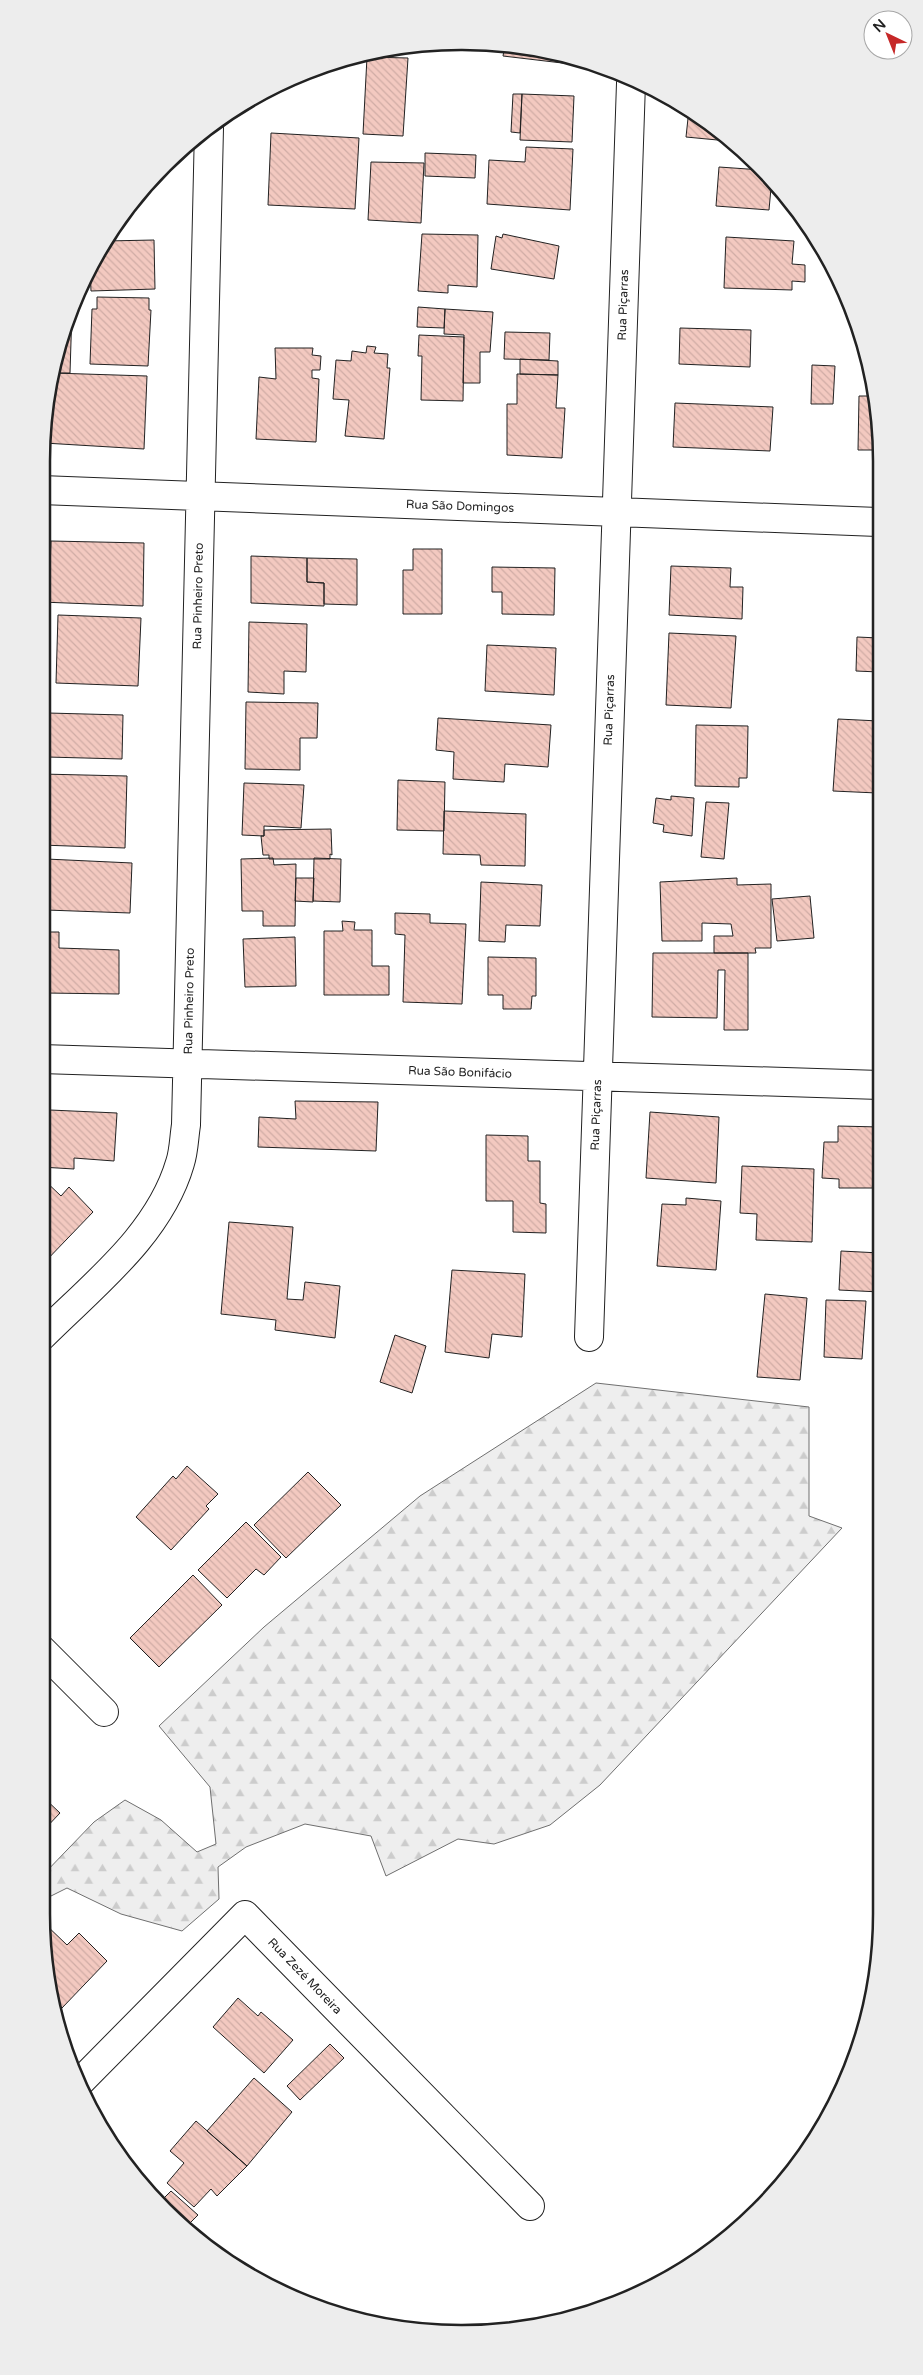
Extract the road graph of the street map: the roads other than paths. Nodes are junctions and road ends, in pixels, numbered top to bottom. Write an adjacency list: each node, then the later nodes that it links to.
1 (631, 86): 5 (street, Rua Piçarras)
2 (209, 137): 4 (street, Rua Pinheiro Preto)
3 (50, 490): 4 (street, Rua São Domingos)
4 (200, 496): 5 (street, Rua São Domingos); 8 (street, Rua Pinheiro Preto)
5 (616, 512): 6 (street, Rua São Domingos); 9 (street, Rua Piçarras)
6 (873, 522)
7 (50, 1059): 8 (street, Rua São Bonifácio)
8 (188, 1064): 9 (street, Rua São Bonifácio); 11 (street, Rua Pinheiro Preto)
9 (597, 1076): 10 (street, Rua São Bonifácio); 12 (street, Rua Piçarras)
10 (873, 1084)
11 (50, 1328)
12 (588, 1337)
13 (50, 1658): 14 (street)
14 (104, 1712)
15 (84, 2078): 16 (street, Rua Zezé Moreira)
16 (530, 2206)

